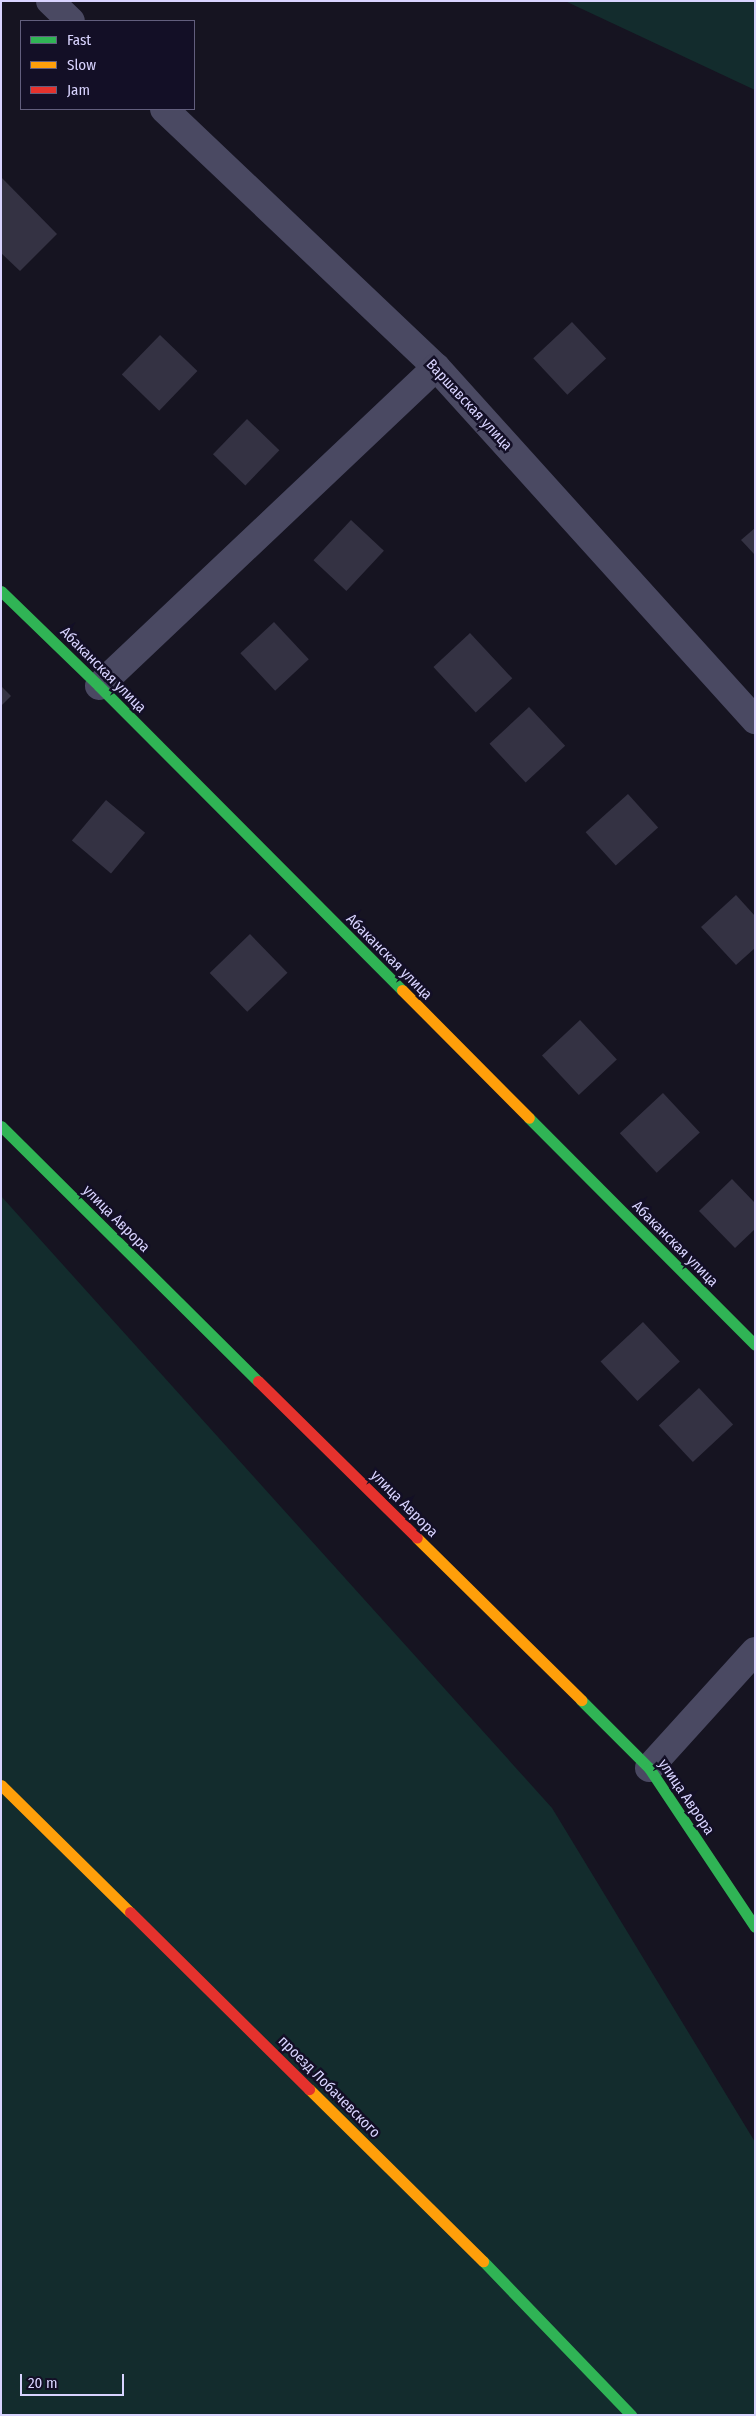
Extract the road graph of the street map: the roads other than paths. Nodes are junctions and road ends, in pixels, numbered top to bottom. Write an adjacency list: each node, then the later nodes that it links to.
1 (50, 1): 2 (street)
2 (70, 20)
3 (165, 110): 4 (street, Варшавская улица)
4 (436, 367): 6 (street); 7 (street, Варшавская улица)
5 (1, 591): 6 (street, Абаканская улица)
6 (99, 686): 9 (street, Абаканская улица)
7 (755, 720)
8 (1, 1126): 11 (street, улица Аврора)
9 (755, 1346)
10 (755, 1652): 11 (street)
11 (649, 1768): 13 (street, улица Аврора)
12 (1, 1785): 14 (street, проезд Лобачевского)
13 (755, 1927)
14 (631, 2415)

